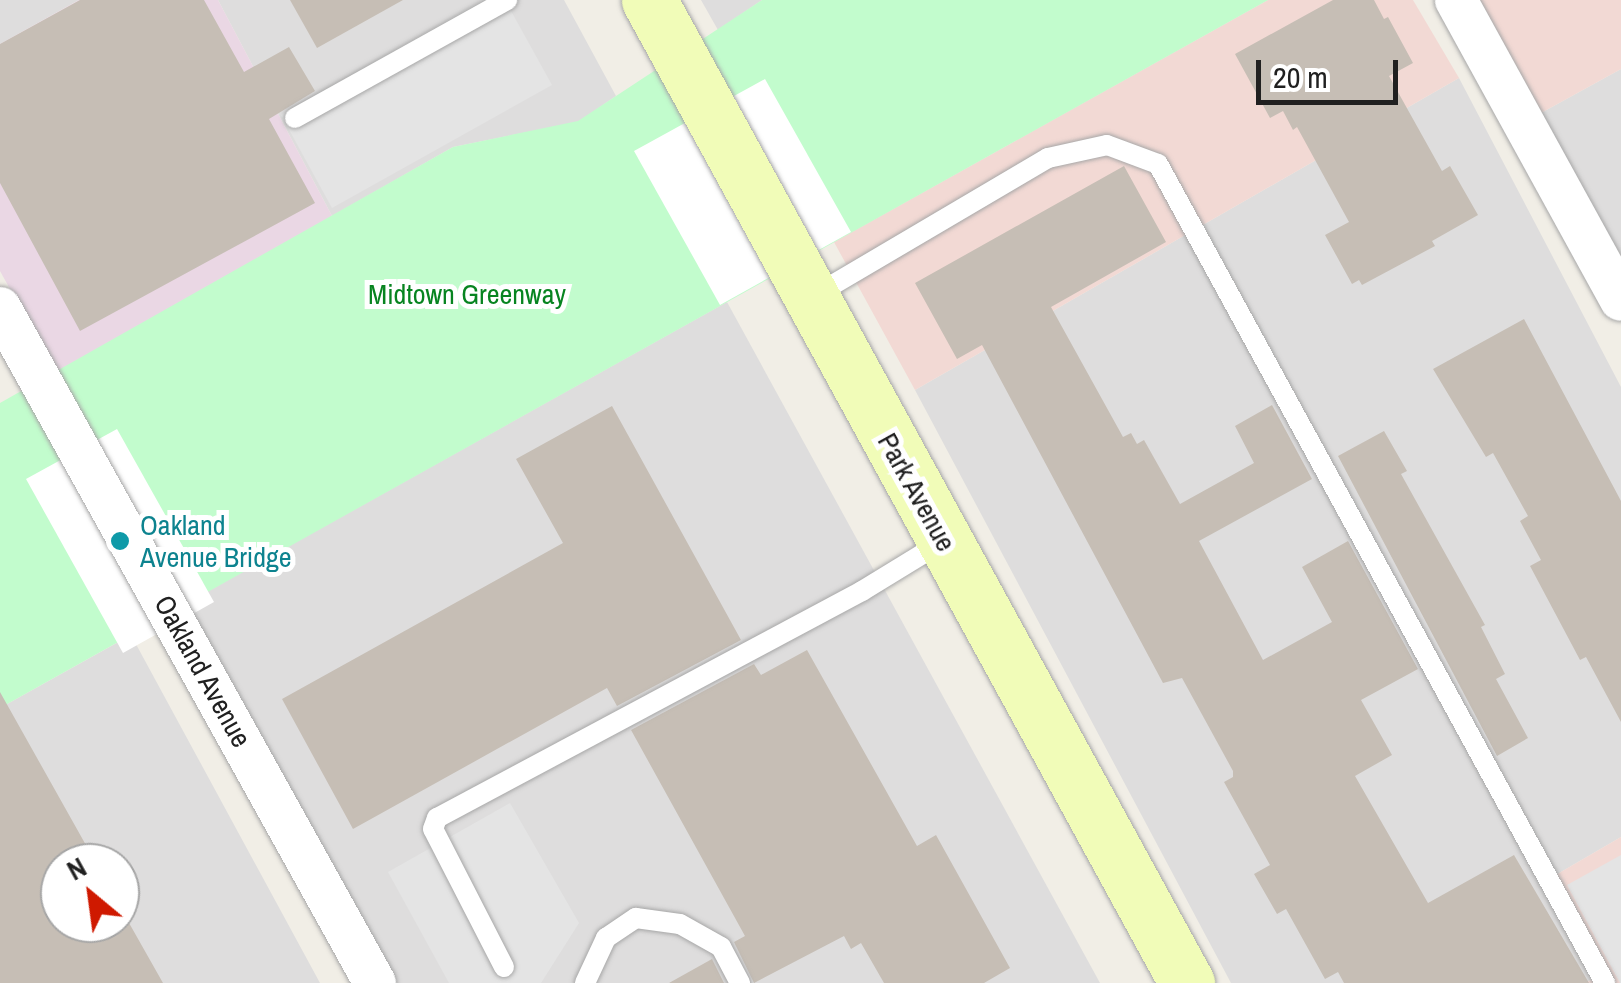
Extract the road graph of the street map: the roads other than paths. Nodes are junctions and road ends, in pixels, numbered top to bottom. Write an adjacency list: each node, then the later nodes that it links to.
1 (507, 0): 4 (lane)
2 (649, 0): 5 (street, Park Avenue)
3 (1456, 0): 6 (street)
4 (295, 118)
5 (810, 298): 8 (street, Park Avenue); 14 (lane)
6 (1621, 300)
7 (0, 308): 10 (street, Oakland Avenue)
8 (944, 541): 9 (lane); 13 (street, Park Avenue)
9 (504, 967)
10 (375, 983)
11 (584, 983): 12 (lane)
12 (740, 983)
13 (1187, 983)
14 (1605, 983)

